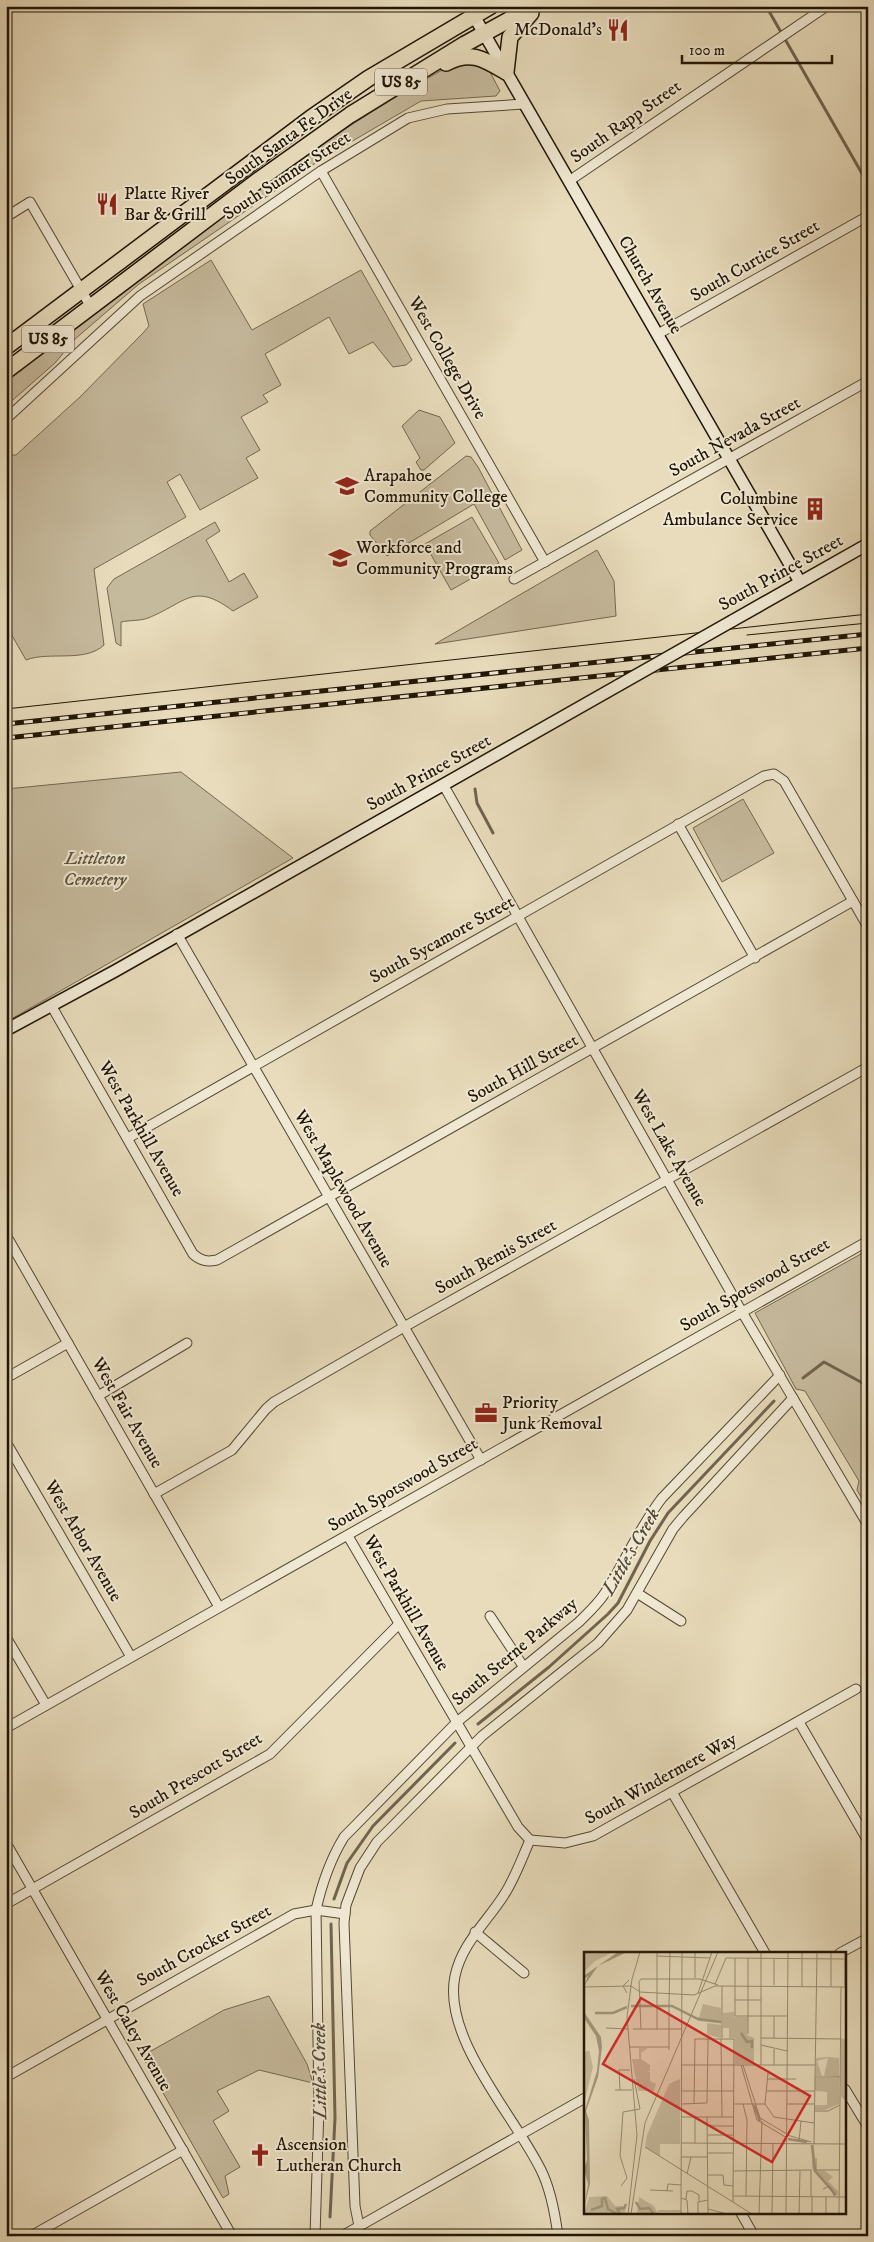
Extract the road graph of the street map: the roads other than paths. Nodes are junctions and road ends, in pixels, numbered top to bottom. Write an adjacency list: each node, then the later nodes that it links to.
1 (491, 6): 4 (highway, South Santa Fe Drive / US 85)
2 (536, 6): 5 (highway, South Santa Fe Drive / US 85); 6 (highway)
3 (827, 6): 10 (street, South Rapp Street)
4 (471, 11): 5 (street, Church Avenue); 13 (highway, South Santa Fe Drive / US 85)
5 (483, 33): 6 (street, Church Avenue); 8 (highway, South Santa Fe Drive / US 85)
6 (506, 72): 7 (street, Church Avenue); 8 (highway)
7 (524, 104): 9 (street, South Sumner Street); 10 (street, Church Avenue)
8 (321, 135): 14 (highway, South Santa Fe Drive / US 85)
9 (321, 171): 19 (street, South Sumner Street); 22 (street, West College Drive)
10 (569, 181): 15 (street, Church Avenue)
11 (868, 216): 15 (street, South Curtice Street)
12 (6, 217): 13 (street)
13 (81, 289): 14 (street); 16 (highway, South Santa Fe Drive / US 85)
14 (90, 306): 17 (highway, South Santa Fe Drive / US 85)
15 (658, 334): 20 (street, Church Avenue)
16 (6, 347)
17 (6, 372)
18 (868, 381): 20 (street, South Nevada Street)
19 (6, 419)
20 (730, 459): 22 (street, South Nevada Street); 24 (street, Church Avenue)
21 (868, 544): 24 (street, South Prince Street)
22 (545, 562): 23 (street, South Nevada Street)
23 (514, 579)
24 (800, 582): 25 (street, South Prince Street, bridge)
25 (444, 786): 28 (street, West Lake Avenue); 30 (street, South Prince Street)
26 (678, 824): 27 (street, South Sycamore Street); 28 (street, South Sycamore Street); 31 (street)
27 (853, 901): 29 (street); 31 (street, South Hill Street)
28 (518, 917): 34 (street, West Lake Avenue); 35 (street, South Sycamore Street)
29 (868, 927)
30 (177, 934): 32 (street, South Prince Street); 35 (street, West Maplewood Avenue)
31 (755, 958): 34 (street, South Hill Street)
32 (51, 1005): 33 (street, South Prince Street); 37 (street, West Parkhill Avenue)
33 (6, 1030)
34 (593, 1048): 38 (street, West Lake Avenue); 39 (street, South Hill Street)
35 (253, 1065): 37 (street, South Sycamore Street); 39 (street, West Maplewood Avenue)
36 (868, 1068): 38 (street, South Bemis Street)
37 (128, 1138): 42 (street, West Parkhill Avenue)
38 (669, 1180): 43 (street, West Lake Avenue); 44 (street, South Bemis Street)
39 (329, 1196): 42 (street, South Hill Street); 44 (street, West Maplewood Avenue)
40 (6, 1235): 45 (street, West Fair Avenue)
41 (868, 1241): 43 (street, South Spotswood Street)
42 (209, 1262)
43 (742, 1312): 47 (street, West Lake Avenue); 52 (street, South Spotswood Street)
44 (404, 1327): 52 (street, West Maplewood Avenue); 53 (street, South Bemis Street)
45 (68, 1343): 48 (street); 49 (street, West Fair Avenue)
46 (188, 1343): 49 (street)
47 (780, 1375): 50 (street, West Lake Avenue); 63 (street, South Sterne Parkway)
48 (6, 1378)
49 (98, 1396): 53 (street, West Fair Avenue)
50 (793, 1398): 54 (street, West Lake Avenue); 56 (street)
51 (6, 1442): 62 (street, West Arbor Avenue)
52 (481, 1460): 55 (street, South Spotswood Street)
53 (154, 1494): 57 (street, West Fair Avenue)
54 (868, 1525)
55 (348, 1536): 57 (street, South Spotswood Street); 60 (street, West Parkhill Avenue)
56 (637, 1593): 59 (street); 69 (street)
57 (220, 1607): 62 (street, South Spotswood Street)
58 (490, 1616): 63 (street)
59 (680, 1622)
60 (399, 1624): 66 (street, West Parkhill Avenue); 74 (street, South Prescott Street)
61 (6, 1637): 65 (street)
62 (131, 1657): 65 (street, South Spotswood Street)
63 (523, 1666): 66 (street, South Sterne Parkway)
64 (856, 1689): 67 (street, South Windermere Way)
65 (46, 1705): 68 (street, South Spotswood Street)
66 (457, 1722): 69 (street, West Parkhill Avenue); 76 (street, South Sterne Parkway)
67 (799, 1722): 70 (street, South Windermere Way); 72 (street)
68 (6, 1728)
69 (471, 1747): 71 (street, West Parkhill Avenue); 77 (street)
70 (672, 1792): 71 (street, South Windermere Way); 80 (street)
71 (530, 1840): 78 (street)
72 (868, 1841)
73 (6, 1843): 74 (street, West Caley Avenue)
74 (33, 1889): 75 (street, South Prescott Street); 83 (street, West Caley Avenue)
75 (6, 1904)
76 (316, 1910): 77 (street, South Crocker Street); 83 (street, South Crocker Street); 94 (street, South Sterne Parkway)
77 (345, 1914): 91 (street)
78 (475, 1932): 82 (street); 88 (street)
79 (868, 1938): 81 (street)
80 (764, 1952)
81 (842, 1952)
82 (524, 1973)
83 (108, 2019): 84 (street, South Crocker Street); 89 (street, West Caley Avenue)
84 (6, 2077)
85 (846, 2091): 87 (street)
86 (584, 2099): 88 (street)
87 (868, 2126)
88 (520, 2135): 91 (street); 96 (street)
89 (183, 2150): 92 (street); 93 (street, West Caley Avenue)
90 (742, 2214): 97 (street)
91 (359, 2226): 95 (street)
92 (31, 2236)
93 (232, 2236)
94 (315, 2236)
95 (342, 2236)
96 (558, 2236)
97 (754, 2236)

